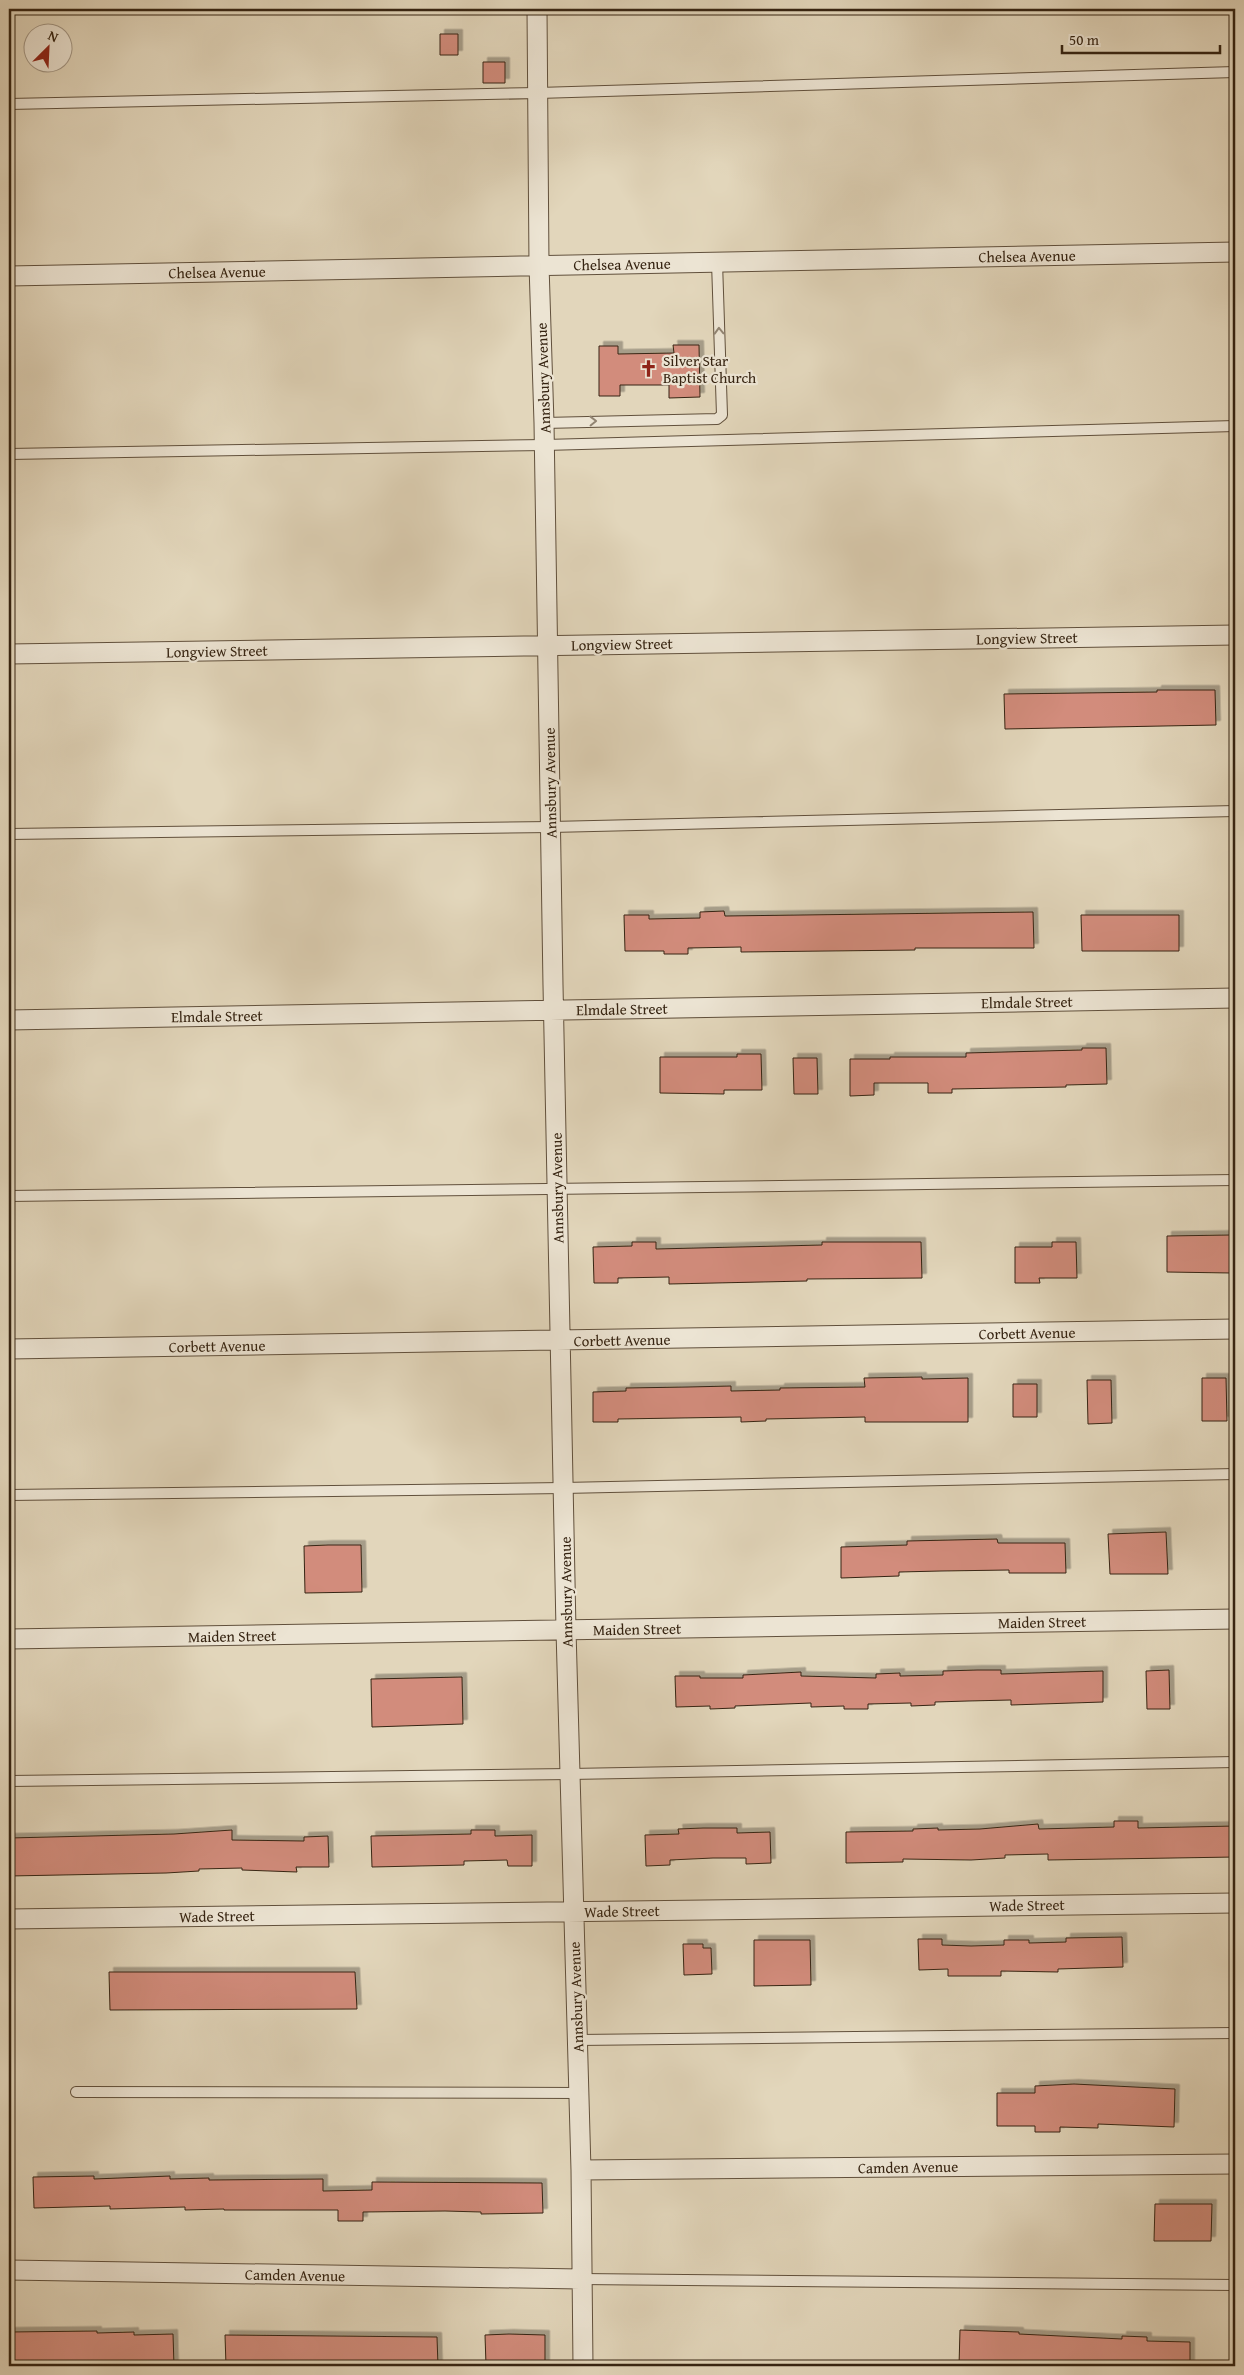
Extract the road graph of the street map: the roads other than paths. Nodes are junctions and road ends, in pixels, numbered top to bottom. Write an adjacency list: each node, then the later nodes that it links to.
1 (537, 9): 3 (street, Annsbury Avenue)
2 (1235, 72): 3 (lane)
3 (538, 93): 4 (lane); 7 (street, Annsbury Avenue)
4 (9, 104)
5 (1235, 252): 6 (street, Chelsea Avenue)
6 (717, 262): 7 (street, Chelsea Avenue); 9 (lane, one-way to 6)
7 (539, 265): 8 (street, Chelsea Avenue); 9 (street, Annsbury Avenue)
8 (9, 276)
9 (544, 423): 11 (street, Annsbury Avenue)
10 (1235, 426): 11 (lane)
11 (545, 445): 12 (lane); 14 (street, Annsbury Avenue)
12 (9, 454)
13 (1235, 635): 14 (street, Longview Street)
14 (548, 645): 15 (street, Longview Street); 17 (street, Annsbury Avenue)
15 (9, 654)
16 (1235, 811): 17 (lane)
17 (551, 827): 18 (lane); 20 (street, Annsbury Avenue)
18 (9, 834)
19 (1235, 998): 20 (street, Elmdale Street)
20 (554, 1011): 21 (street, Elmdale Street); 23 (street, Annsbury Avenue)
21 (9, 1020)
22 (1235, 1180): 23 (lane)
23 (558, 1190): 24 (lane); 26 (street, Annsbury Avenue)
24 (9, 1196)
25 (1235, 1330): 26 (street, Corbett Avenue)
26 (561, 1341): 27 (street, Corbett Avenue); 29 (street, Annsbury Avenue)
27 (9, 1348)
28 (1235, 1474): 29 (lane)
29 (564, 1488): 30 (lane); 32 (street, Annsbury Avenue)
30 (9, 1495)
31 (1235, 1619): 32 (street, Maiden Street)
32 (566, 1630): 33 (street, Maiden Street); 35 (street, Annsbury Avenue)
33 (9, 1639)
34 (1235, 1762): 35 (lane)
35 (570, 1774): 36 (lane); 38 (street, Annsbury Avenue)
36 (9, 1781)
37 (1235, 1903): 38 (street, Wade Street)
38 (573, 1911): 39 (street, Wade Street); 41 (street, Annsbury Avenue)
39 (9, 1919)
40 (1235, 2033): 41 (lane)
41 (577, 2040): 43 (street, Annsbury Avenue)
42 (76, 2092): 43 (lane)
43 (579, 2093): 45 (street, Annsbury Avenue)
44 (1235, 2164): 45 (street, Camden Avenue)
45 (581, 2170): 47 (street, Annsbury Avenue)
46 (9, 2270): 47 (street, Camden Avenue)
47 (580, 2279): 48 (lane); 49 (street, Annsbury Avenue)
48 (1235, 2285)
49 (583, 2366)

